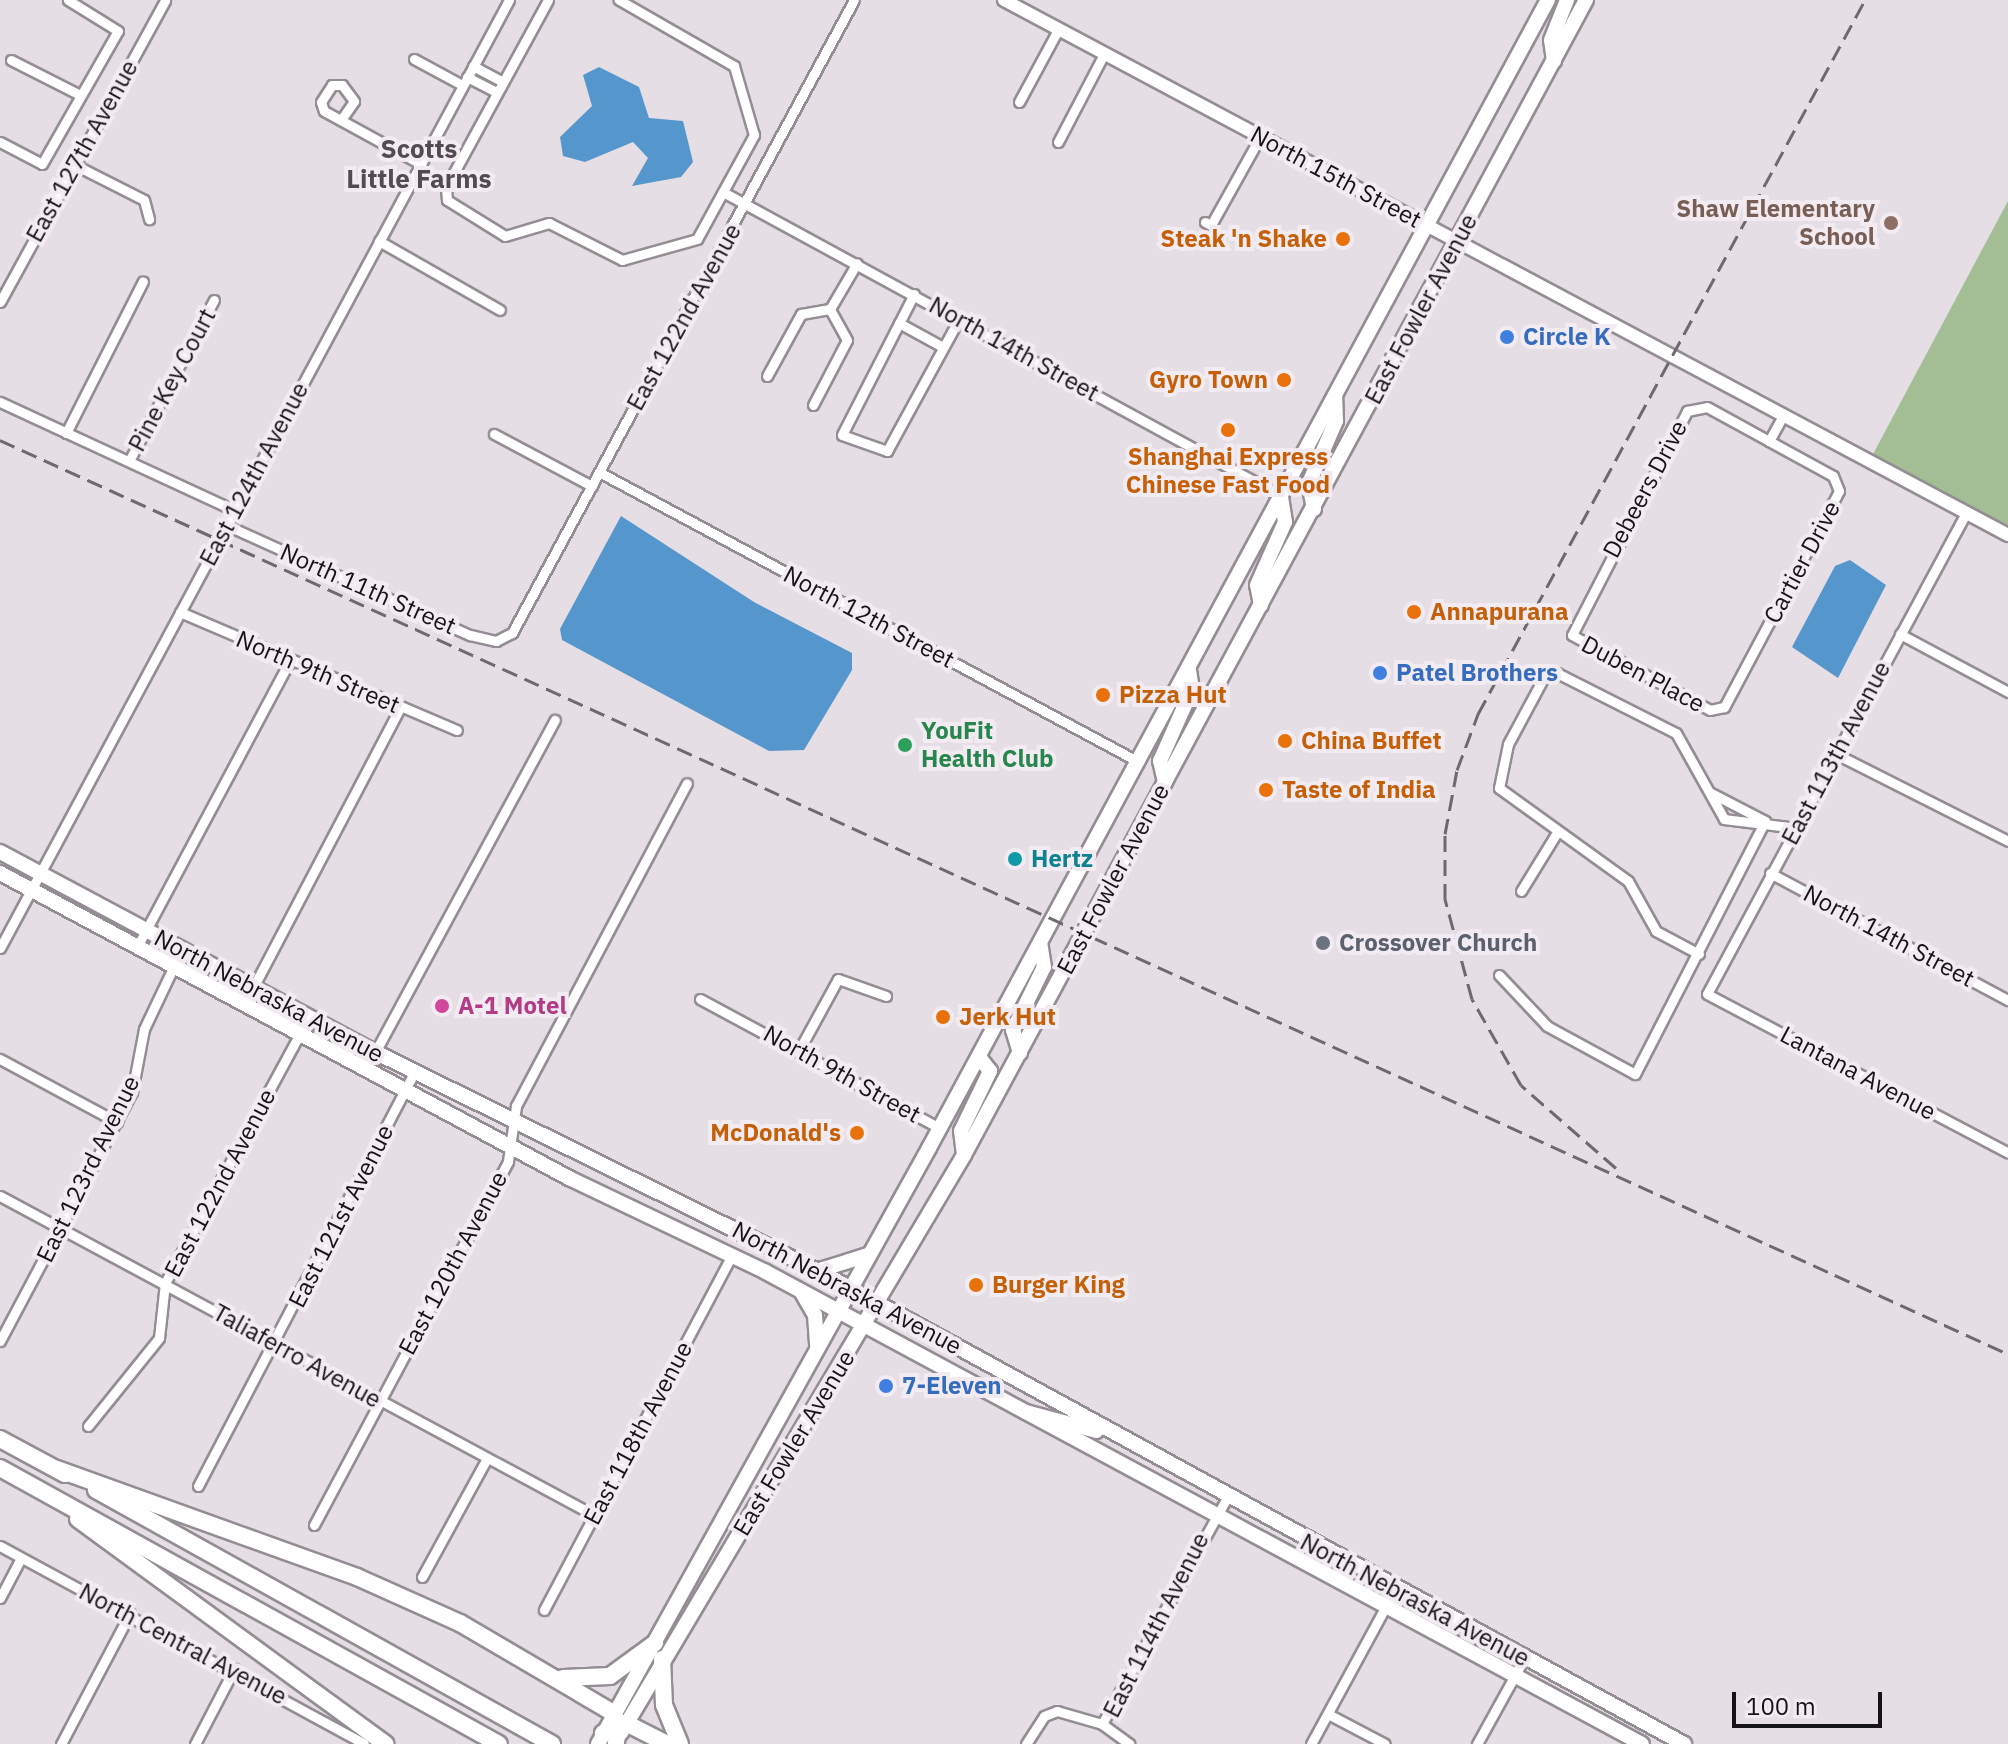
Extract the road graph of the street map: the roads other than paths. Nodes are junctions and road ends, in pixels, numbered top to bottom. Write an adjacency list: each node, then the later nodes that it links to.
1 (68, 0): 20 (street)
2 (165, 0): 27 (street, East 127th Avenue)
3 (509, 0): 16 (street, East 124th Avenue)
4 (548, 0): 18 (street)
5 (619, 0): 28 (street)
6 (854, 0): 29 (street, East 122nd Avenue)
7 (1004, 0): 11 (street, North 15th Street)
8 (1548, 0): 32 (main road, East Fowler Avenue)
9 (1567, 0): 15 (main road)
10 (1586, 0): 15 (main road, East Fowler Avenue)
11 (1058, 30): 12 (street, North 15th Street); 21 (street)
12 (1104, 54): 23 (street, North 15th Street); 25 (street)
13 (414, 59): 17 (street)
14 (11, 60): 20 (street)
15 (1554, 61): 34 (main road, East Fowler Avenue)
16 (473, 66): 17 (street, East 124th Avenue); 18 (street)
17 (465, 81): 19 (street); 26 (street, East 124th Avenue)
18 (503, 82): 19 (street)
19 (497, 92): 28 (street)
20 (80, 95): 24 (street)
21 (1019, 102)
22 (343, 117): 26 (street)
23 (1260, 137): 31 (street); 32 (street, North 15th Street)
24 (0, 142)
25 (1058, 142)
26 (421, 164): 33 (street, East 124th Avenue)
27 (75, 165): 30 (street); 39 (street, East 127th Avenue)
28 (723, 192): 29 (street, North 14th Street)
29 (746, 205): 35 (street, North 14th Street); 54 (street, East 122nd Avenue)
30 (149, 219)
31 (1205, 222)
32 (1426, 225): 34 (street, North 15th Street); 46 (main road, East Fowler Avenue)
33 (379, 241): 41 (street); 58 (street, East 124th Avenue)
34 (1457, 242): 49 (street, North 15th Street); 57 (main road, East Fowler Avenue)
35 (857, 263): 37 (street, North 14th Street); 40 (street)
36 (143, 281): 50 (street)
37 (914, 294): 42 (street, North 14th Street); 43 (street)
38 (214, 300): 53 (street, Pine Key Court)
39 (0, 302)
40 (830, 309): 45 (street); 48 (street)
41 (500, 310)
42 (959, 319): 44 (street); 56 (street, North 14th Street)
43 (899, 323): 44 (street); 44 (street)
44 (943, 347)
45 (767, 376)
46 (1335, 395): 56 (main road, East Fowler Avenue); 57 (main road)
47 (0, 402): 50 (street)
48 (813, 405)
49 (1783, 416): 52 (street); 59 (street, North 15th Street)
50 (66, 433): 53 (street)
51 (494, 434): 55 (street)
52 (1769, 441): 64 (street, Debeers Drive); 71 (street, Cartier Drive)
53 (129, 461): 58 (street)
54 (599, 472): 55 (street, East 122nd Avenue); 75 (street, North 12th Street)
55 (592, 486): 65 (street, East 122nd Avenue)
56 (1281, 496): 62 (main road); 68 (main road, East Fowler Avenue)
57 (1314, 509): 62 (main road, East Fowler Avenue)
58 (234, 510): 60 (street, East 124th Avenue)
59 (1966, 513): 61 (street, North 15th Street); 66 (street, East 113th Avenue)
60 (226, 525): 63 (street, East 124th Avenue); 65 (street, North 11th Street)
61 (2008, 535)
62 (1261, 605): 76 (main road, East Fowler Avenue)
63 (180, 612): 67 (street, North 9th Street); 85 (street, East 124th Avenue)
64 (1571, 631): 71 (street, Duben Place)
65 (512, 633)
66 (1900, 634): 69 (street); 74 (street, East 113th Avenue)
67 (290, 661): 70 (street, North 9th Street); 89 (street)
68 (1189, 669): 75 (main road, East Fowler Avenue); 76 (main road)
69 (2008, 692)
70 (400, 708): 73 (street, North 9th Street); 97 (street)
71 (1719, 711)
72 (555, 720): 105 (street)
73 (457, 730)
74 (1836, 754): 80 (street, East 113th Avenue); 82 (street)
75 (1139, 762): 90 (main road, East Fowler Avenue)
76 (1165, 782): 107 (main road, East Fowler Avenue)
77 (687, 783): 113 (street, East 120th Avenue)
78 (1711, 793): 79 (street); 79 (street); 81 (street)
79 (1765, 821): 80 (street); 94 (street)
80 (1796, 828): 86 (street, East 113th Avenue)
81 (1556, 834): 88 (street); 94 (street)
82 (2008, 841)
83 (0, 852): 85 (main road, North Nebraska Avenue)
84 (0, 873): 87 (main road, North Nebraska Avenue)
85 (39, 873): 87 (street, East 124th Avenue); 89 (main road, North Nebraska Avenue)
86 (1770, 873): 98 (street, East 113th Avenue); 101 (street, North 14th Street)
87 (31, 890): 91 (main road, North Nebraska Avenue); 92 (street, East 124th Avenue)
88 (1521, 891)
89 (146, 931): 91 (street); 93 (main road, North Nebraska Avenue)
90 (1040, 943): 107 (main road); 108 (main road, East Fowler Avenue)
91 (137, 947): 95 (main road, North Nebraska Avenue)
92 (0, 948)
93 (182, 949): 95 (street, East 123rd Avenue); 97 (main road, North Nebraska Avenue)
94 (1699, 954): 96 (street)
95 (174, 966): 102 (main road, North Nebraska Avenue); 114 (street, East 123rd Avenue)
96 (1499, 975)
97 (253, 988): 102 (street); 103 (main road, North Nebraska Avenue)
98 (1707, 994): 117 (street, Lantana Avenue)
99 (886, 996): 106 (street)
100 (700, 999): 106 (street, North 9th Street)
101 (2008, 1000)
102 (245, 1003): 104 (main road, North Nebraska Avenue)
103 (309, 1017): 104 (street, East 122nd Avenue); 105 (main road, North Nebraska Avenue)
104 (300, 1033): 110 (main road, North Nebraska Avenue); 124 (street, East 122nd Avenue)
105 (375, 1052): 110 (street); 111 (main road, North Nebraska Avenue)
106 (798, 1052): 115 (street, North 9th Street)
107 (1020, 1053): 118 (main road, East Fowler Avenue)
108 (979, 1057): 115 (main road, East Fowler Avenue); 118 (main road)
109 (0, 1059): 114 (street)
110 (366, 1069): 112 (main road, North Nebraska Avenue)
111 (414, 1072): 112 (street, East 121st Avenue); 113 (main road, North Nebraska Avenue)
112 (406, 1091): 116 (main road, North Nebraska Avenue); 131 (street, East 121st Avenue)
113 (513, 1120): 116 (street, East 120th Avenue); 123 (main road, North Nebraska Avenue)
114 (117, 1122): 120 (street, East 123rd Avenue)
115 (940, 1128): 122 (main road, East Fowler Avenue)
116 (511, 1147): 121 (main road, North Nebraska Avenue); 133 (street, East 120th Avenue)
117 (2008, 1153)
118 (964, 1155): 127 (main road, East Fowler Avenue)
119 (0, 1196): 120 (street, Taliaferro Avenue)
120 (62, 1228): 124 (street, Taliaferro Avenue); 130 (street, East 123rd Avenue)
121 (732, 1255): 126 (main road, North Nebraska Avenue); 145 (street, East 118th Avenue)
122 (869, 1255): 123 (main road); 125 (main road, East Fowler Avenue)
123 (816, 1270): 125 (main road, North Nebraska Avenue)
124 (165, 1283): 131 (street, Taliaferro Avenue); 135 (street, East 122nd Avenue)
125 (850, 1288): 127 (main road, North Nebraska Avenue); 128 (main road, East Fowler Avenue)
126 (801, 1290): 128 (main road, North Nebraska Avenue); 132 (main road)
127 (878, 1303): 129 (main road, East Fowler Avenue); 136 (main road, North Nebraska Avenue)
128 (838, 1310): 129 (main road, North Nebraska Avenue); 132 (main road, East Fowler Avenue)
129 (865, 1326): 134 (main road, North Nebraska Avenue); 158 (main road, East Fowler Avenue)
130 (0, 1341)
131 (273, 1346): 133 (street, Taliaferro Avenue); 141 (street, East 121st Avenue)
132 (817, 1346): 157 (main road, East Fowler Avenue)
133 (379, 1402): 138 (street, Taliaferro Avenue); 146 (street, East 120th Avenue)
134 (1024, 1413): 136 (main road); 144 (main road, North Nebraska Avenue)
135 (88, 1426)
136 (1110, 1432): 143 (main road, North Nebraska Avenue)
137 (0, 1439): 140 (highway)
138 (486, 1460): 145 (street, Taliaferro Avenue); 149 (street)
139 (0, 1468): 142 (highway)
140 (57, 1469): 162 (highway); 172 (highway)
141 (198, 1486)
142 (35, 1487): 170 (highway); 171 (highway)
143 (1226, 1499): 144 (street, East 114th Avenue); 150 (main road, North Nebraska Avenue)
144 (1213, 1514): 153 (main road, North Nebraska Avenue); 165 (street, East 114th Avenue)
145 (594, 1515): 155 (street, East 118th Avenue)
146 (314, 1525)
147 (0, 1546): 148 (street, North Central Avenue)
148 (21, 1558): 152 (street); 156 (street, North Central Avenue)
149 (422, 1577)
150 (1380, 1582): 151 (main road, North Nebraska Avenue); 153 (main road)
151 (1395, 1589): 154 (street); 159 (main road, North Nebraska Avenue)
152 (0, 1598)
153 (1370, 1599): 154 (main road, North Nebraska Avenue)
154 (1386, 1607): 161 (main road, North Nebraska Avenue); 163 (street)
155 (544, 1610)
156 (130, 1613): 160 (street, North Central Avenue); 168 (street)
157 (655, 1643): 162 (highway); 164 (main road, East Fowler Avenue)
158 (662, 1659): 164 (main road, East Fowler Avenue); 174 (highway)
159 (1524, 1659): 161 (street); 181 (main road, North Nebraska Avenue)
160 (234, 1669): 167 (street, North Central Avenue); 169 (street)
161 (1514, 1676): 179 (street); 180 (main road, North Nebraska Avenue)
162 (561, 1678): 164 (highway)
163 (1328, 1714): 177 (street); 178 (street)
164 (620, 1721): 166 (highway); 173 (highway)
165 (1102, 1724): 175 (street); 176 (street, East 114th Avenue)
166 (608, 1741)
167 (358, 1743)
168 (61, 1744)
169 (195, 1744)
170 (385, 1744)
171 (499, 1744)
172 (552, 1744)
173 (667, 1744)
174 (680, 1744)
175 (1026, 1744)
176 (1130, 1744)
177 (1311, 1744)
178 (1385, 1744)
179 (1477, 1744)
180 (1642, 1744)
181 (1684, 1744)

